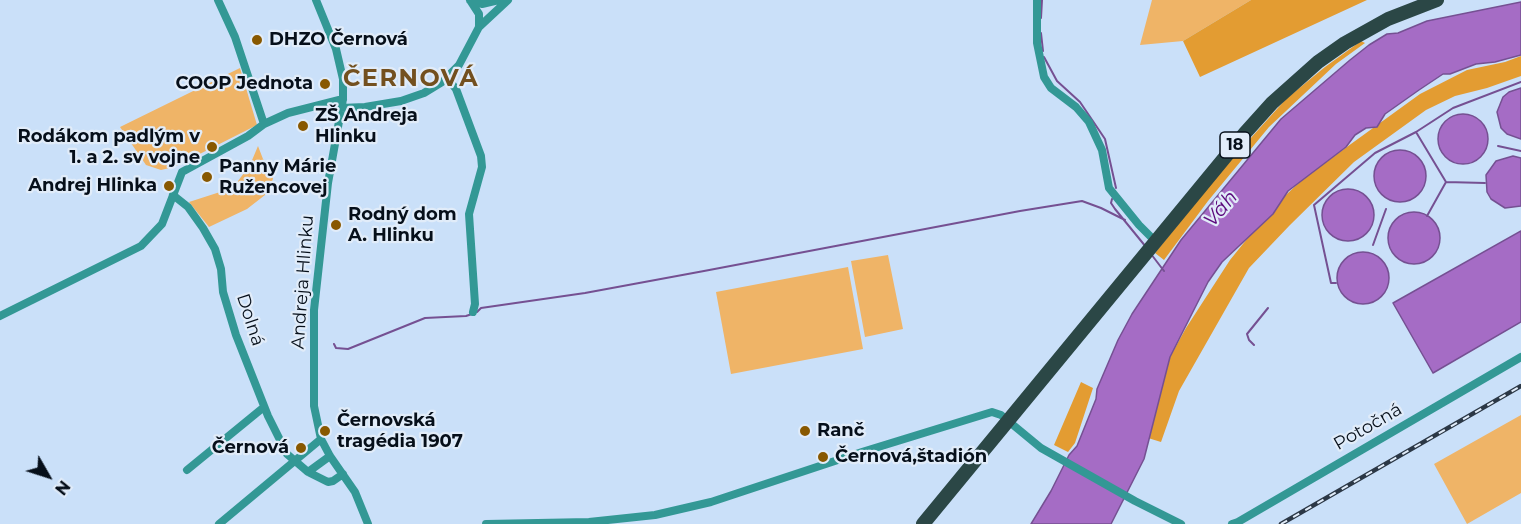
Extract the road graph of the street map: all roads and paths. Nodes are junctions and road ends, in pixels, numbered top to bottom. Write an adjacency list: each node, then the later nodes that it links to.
1 (218, 0): 11 (street)
2 (316, 0): 10 (street, Andreja Hlinku)
3 (470, 0): 4 (street); 8 (street)
4 (499, 0)
5 (508, 0): 8 (street)
6 (1037, 0): 13 (street)
7 (1437, 0): 13 (main road, 18)
8 (479, 27): 9 (street)
9 (447, 78): 10 (street); 14 (street)
10 (342, 103): 11 (street); 19 (street, Andreja Hlinku)
11 (264, 124): 12 (street)
12 (173, 195): 15 (street); 17 (street, Dolná)
13 (1150, 247): 18 (main road, 18)
14 (473, 312)
15 (0, 316)
16 (1521, 357): 30 (street, Potočná)
17 (264, 407): 21 (street, Dolná); 22 (street)
18 (1008, 420): 27 (street); 28 (main road, 18); 29 (street)
19 (321, 439): 20 (street, Andreja Hlinku); 21 (street)
20 (330, 456): 23 (street); 24 (street, Andreja Hlinku)
21 (294, 461): 23 (street); 25 (street)
22 (187, 470)
23 (308, 471): 24 (street)
24 (343, 474): 26 (street, Andreja Hlinku)
25 (219, 524)
26 (368, 524)
27 (486, 524)
28 (923, 524)
29 (1181, 524)
30 (1232, 524)

